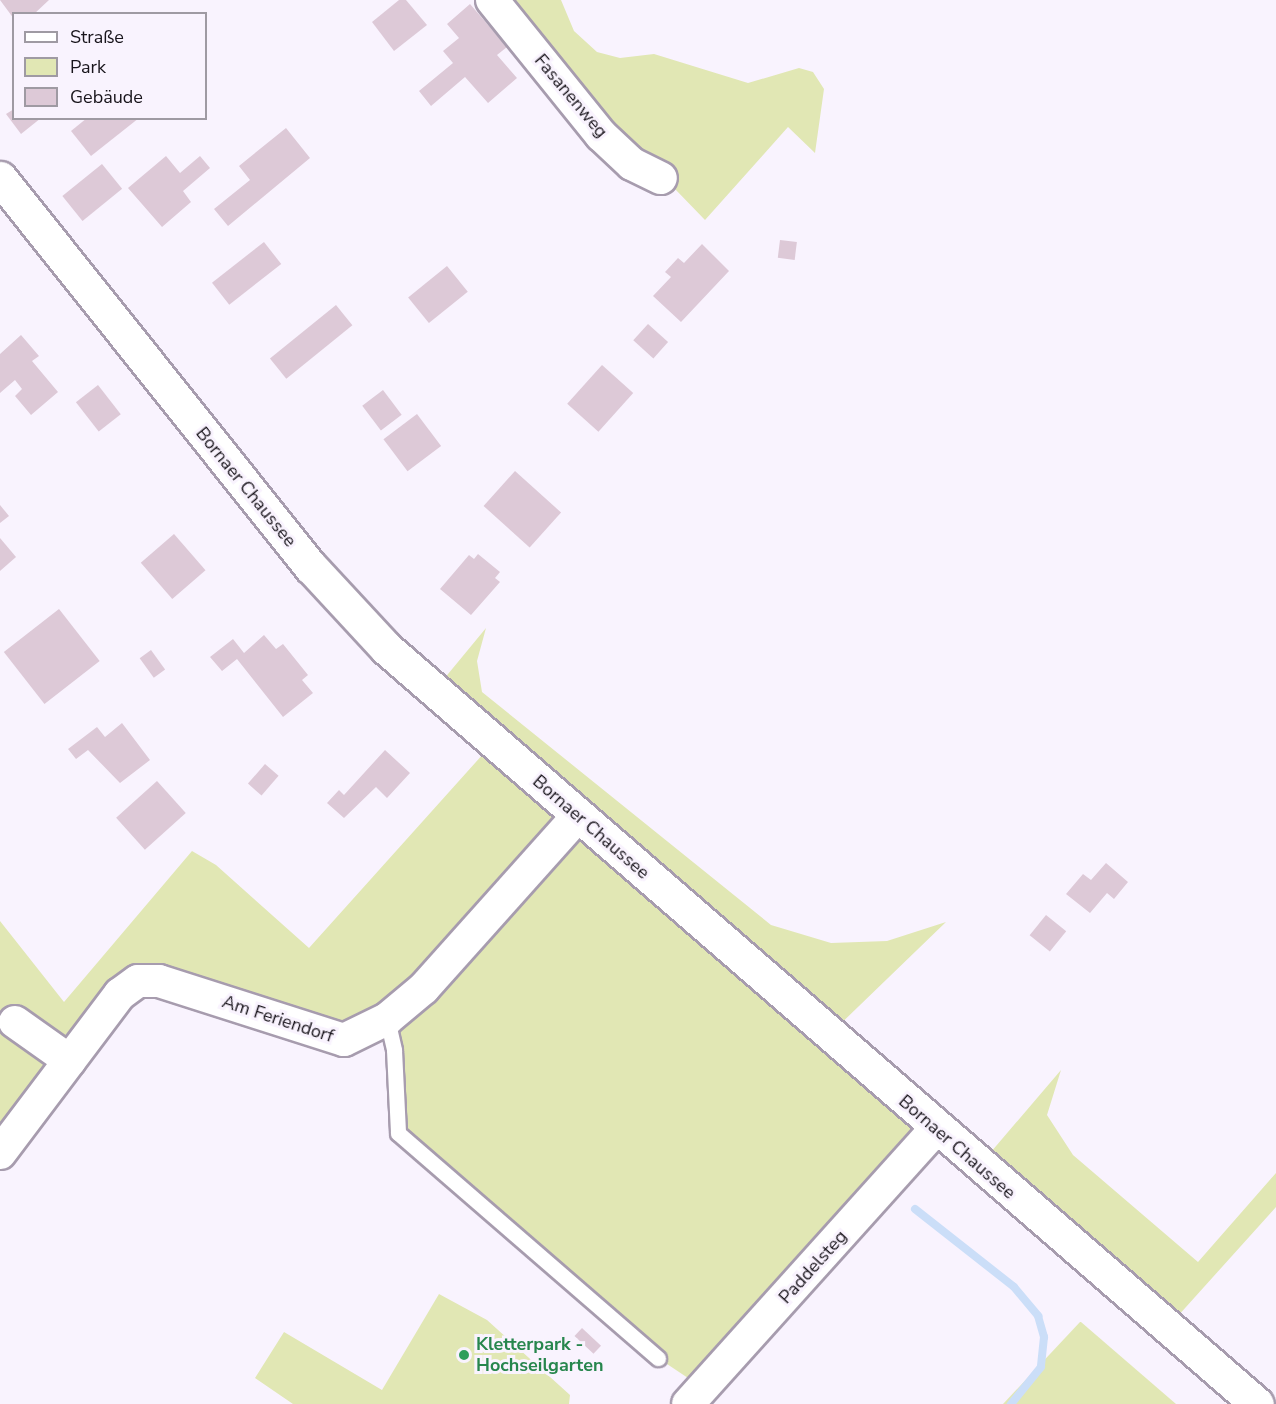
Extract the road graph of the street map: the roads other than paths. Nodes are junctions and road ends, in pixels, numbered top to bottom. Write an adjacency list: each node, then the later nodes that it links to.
1 (492, 0): 3 (street, Fasanenweg)
2 (0, 178): 4 (street, Bornaer Chaussee)
3 (661, 178)
4 (578, 816): 6 (street, Am Feriendorf); 8 (street, Bornaer Chaussee)
5 (7, 1018): 7 (street)
6 (387, 1019): 7 (street, Am Feriendorf); 10 (lane)
7 (70, 1061): 9 (street, Am Feriendorf)
8 (936, 1129): 11 (street, Paddelsteg); 12 (street, Bornaer Chaussee)
9 (0, 1153)
10 (658, 1358)
11 (688, 1404)
12 (1257, 1404)

